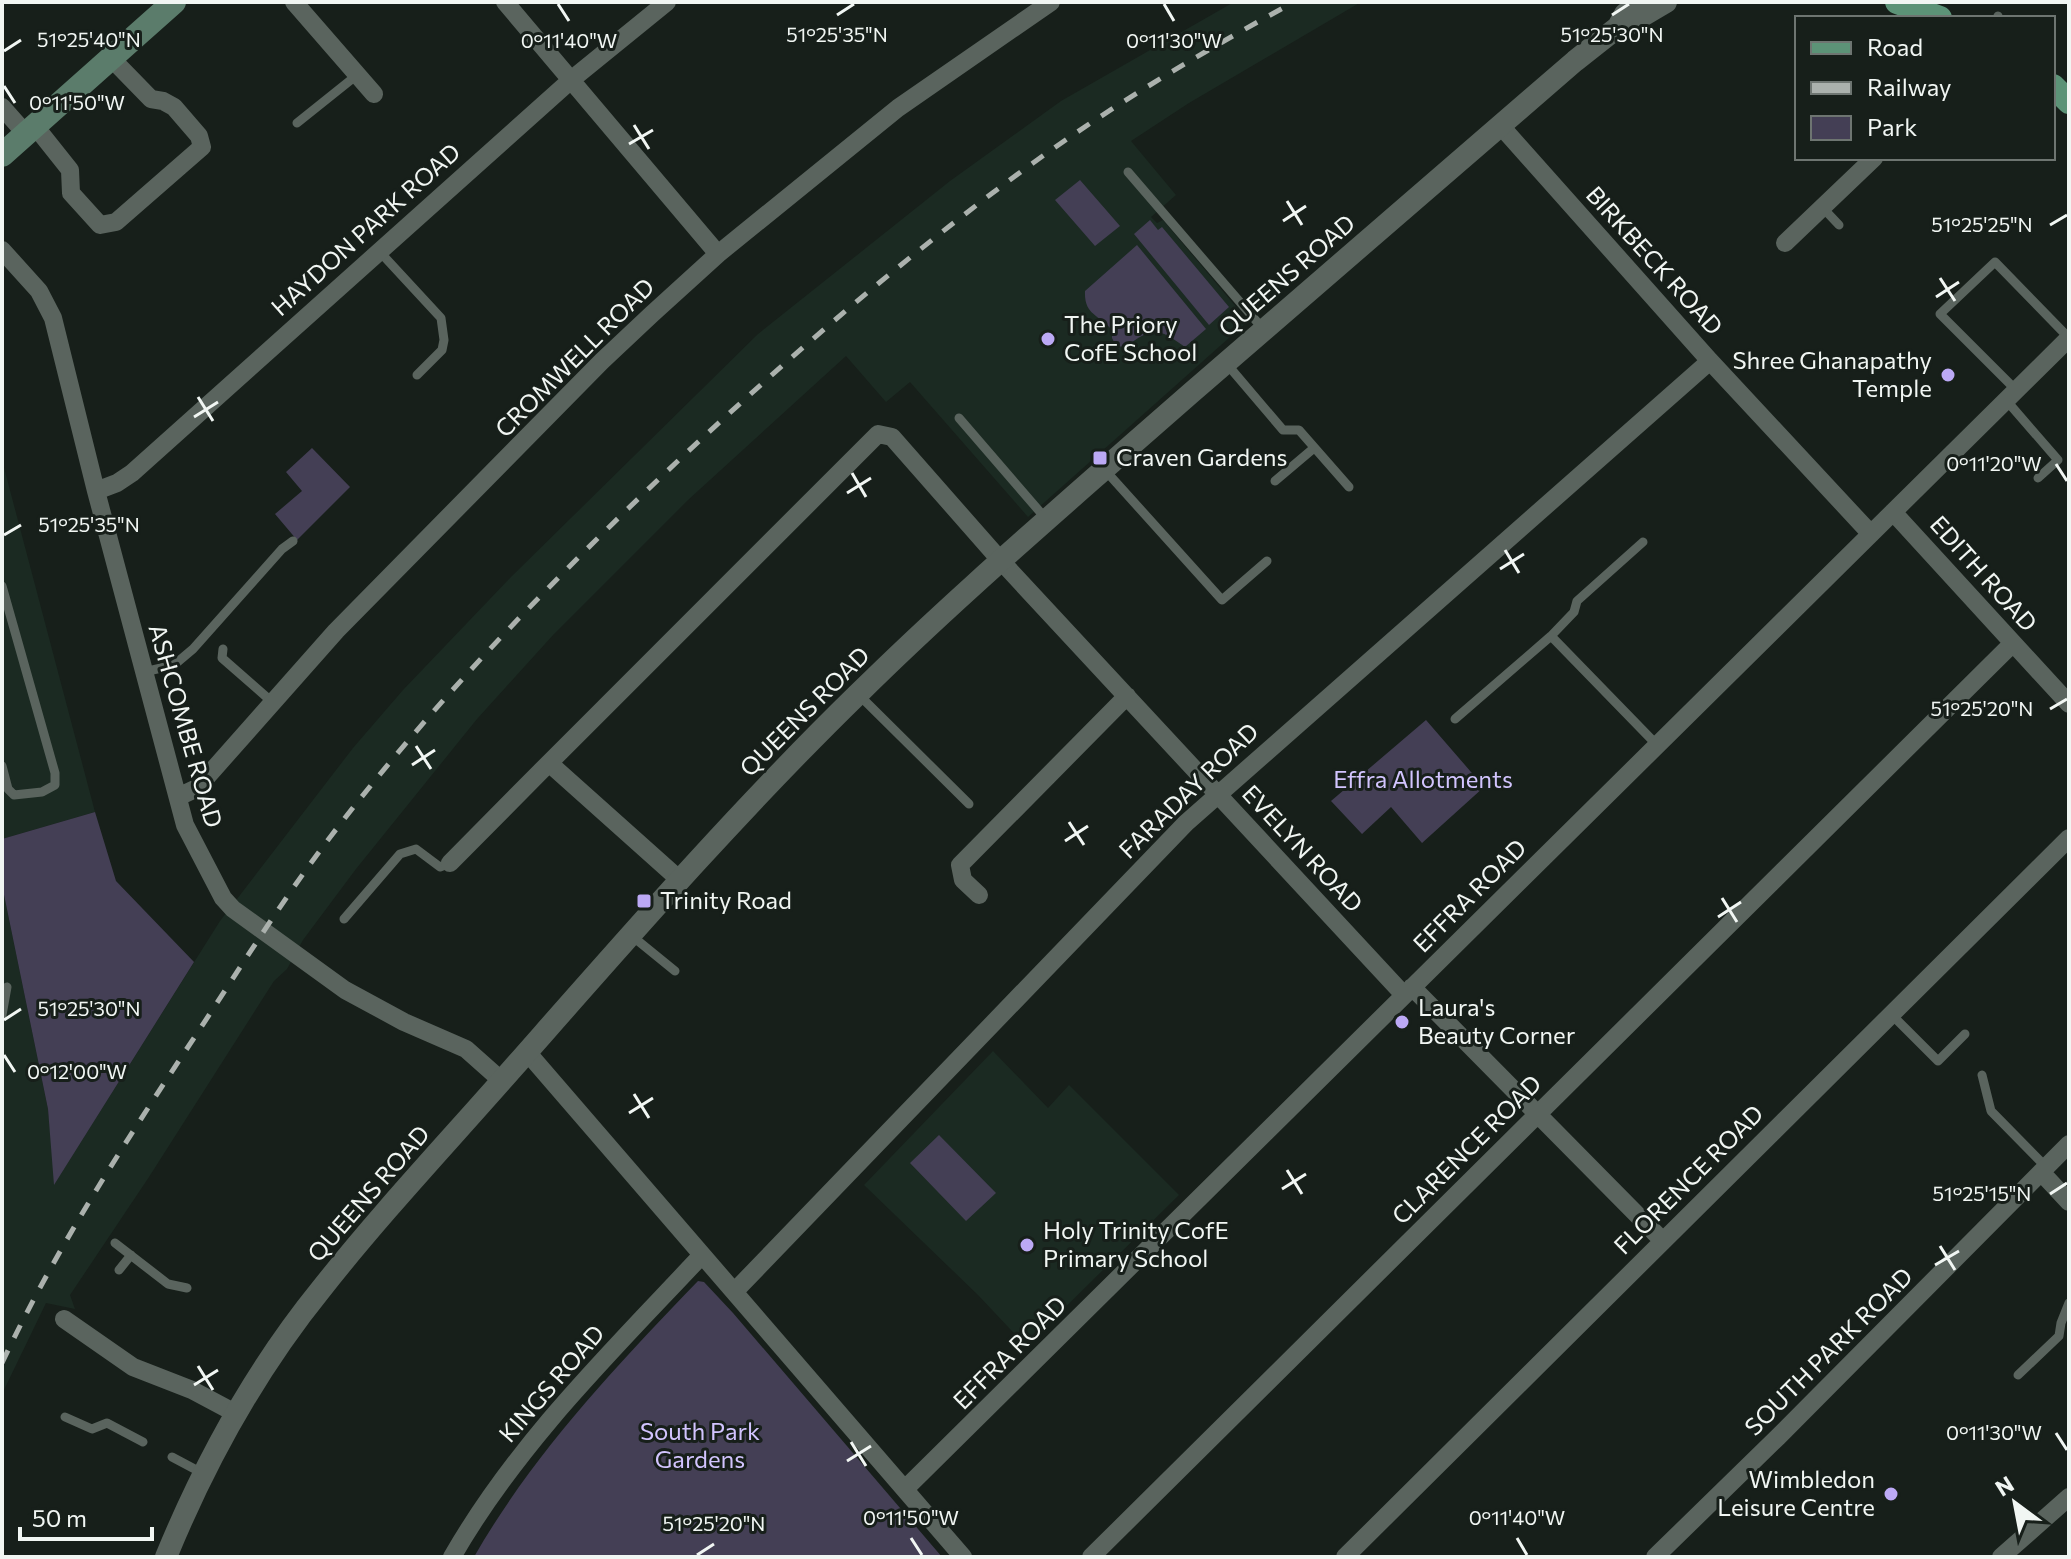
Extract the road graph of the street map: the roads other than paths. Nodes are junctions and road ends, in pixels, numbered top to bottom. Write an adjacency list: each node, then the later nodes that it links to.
1 (174, 2): 11 (main road)
2 (294, 2): 12 (street)
3 (505, 2): 13 (street)
4 (667, 2): 13 (street, HAYDON PARK ROAD)
5 (1051, 2): 27 (street, CROMWELL ROAD)
6 (1640, 2): 10 (street, QUEENS ROAD)
7 (1666, 2): 10 (street, QUEENS ROAD)
8 (1897, 2): 9 (main road)
9 (1935, 16)
10 (1618, 27): 17 (street, QUEENS ROAD)
11 (112, 59): 18 (main road); 18 (street)
12 (357, 75): 14 (street); 16 (lane)
13 (571, 80): 26 (street, HAYDON PARK ROAD); 27 (street)
14 (374, 94)
15 (2, 107): 18 (street)
16 (297, 123)
17 (1500, 125): 28 (street, QUEENS ROAD); 30 (street, BIRKBECK ROAD)
18 (30, 130): 19 (main road)
19 (2, 155)
20 (1872, 160): 22 (street)
21 (1128, 172): 28 (lane)
22 (1822, 207): 23 (lane); 24 (street)
23 (1839, 225)
24 (1785, 243)
25 (2, 250): 40 (street, ASHCOMBE ROAD)
26 (379, 251): 32 (lane); 40 (street, HAYDON PARK ROAD)
27 (718, 254): 55 (street, CROMWELL ROAD)
28 (1264, 330): 31 (street, QUEENS ROAD)
29 (2069, 338): 33 (street, EFFRA ROAD); 33 (lane)
30 (1710, 361): 43 (street, BIRKBECK ROAD); 61 (street, FARADAY ROAD)
31 (1226, 363): 35 (lane); 36 (street, QUEENS ROAD)
32 (417, 375)
33 (2011, 395): 37 (lane); 41 (street, EFFRA ROAD)
34 (959, 418): 42 (lane)
35 (1314, 448): 38 (lane); 39 (lane)
36 (1104, 469): 42 (street, QUEENS ROAD); 47 (lane)
37 (2038, 478)
38 (1275, 481)
39 (1349, 487)
40 (96, 491): 52 (street, ASHCOMBE ROAD)
41 (1893, 512): 43 (street, EFFRA ROAD); 50 (street, EDITH ROAD)
42 (1047, 520): 46 (street, QUEENS ROAD)
43 (1871, 534): 58 (street, EFFRA ROAD)
44 (293, 541): 52 (lane)
45 (1643, 542): 49 (lane)
46 (1001, 561): 53 (street, QUEENS ROAD); 54 (street, EVELYN ROAD); 59 (street)
47 (1267, 561)
48 (2, 586): 60 (lane)
49 (1551, 636): 57 (lane); 58 (lane)
50 (2013, 643): 56 (street, EDITH ROAD); 79 (street, CLARENCE ROAD)
51 (223, 649): 55 (lane)
52 (144, 672): 62 (street, ASHCOMBE ROAD)
53 (858, 693): 63 (lane); 66 (street, QUEENS ROAD)
54 (1127, 696): 61 (street, EVELYN ROAD); 67 (street)
55 (271, 701): 62 (street, CROMWELL ROAD)
56 (2069, 704)
57 (1455, 719)
58 (1657, 745): 72 (street, EFFRA ROAD)
59 (549, 763): 65 (street); 66 (street)
60 (2, 766)
61 (1217, 793): 72 (street, EVELYN ROAD); 89 (street, FARADAY ROAD)
62 (178, 797): 78 (street, ASHCOMBE ROAD)
63 (969, 804)
64 (2065, 848): 73 (street, FLORENCE ROAD)
65 (450, 863): 68 (lane)
66 (681, 881): 69 (street, QUEENS ROAD)
67 (979, 895)
68 (344, 919)
69 (632, 936): 70 (lane); 76 (street, QUEENS ROAD)
70 (675, 971)
71 (7, 987): 74 (lane)
72 (1408, 991): 79 (street, EVELYN ROAD); 98 (street, EFFRA ROAD)
73 (1891, 1013): 75 (lane); 83 (street, FLORENCE ROAD)
74 (2, 1015)
75 (1965, 1034)
76 (527, 1052): 78 (street, QUEENS ROAD); 86 (street)
77 (1982, 1075): 81 (lane)
78 (502, 1081): 93 (street, QUEENS ROAD)
79 (1537, 1115): 83 (street, EVELYN ROAD); 103 (street, CLARENCE ROAD)
80 (2069, 1144): 81 (street, SOUTH PARK ROAD)
81 (2044, 1170): 82 (street); 105 (street, SOUTH PARK ROAD)
82 (2069, 1202)
83 (1662, 1240): 104 (street, FLORENCE ROAD)
84 (115, 1243): 85 (lane)
85 (131, 1255): 87 (lane); 88 (lane)
86 (702, 1255): 89 (street); 101 (street, KINGS ROAD)
87 (119, 1270)
88 (187, 1288)
89 (735, 1291): 98 (street)
90 (2069, 1303): 92 (lane)
91 (64, 1319): 93 (street)
92 (2018, 1375)
93 (237, 1414): 97 (street, QUEENS ROAD)
94 (65, 1417): 95 (lane)
95 (143, 1442)
96 (172, 1457): 97 (lane)
97 (205, 1474): 100 (street, QUEENS ROAD)
98 (905, 1489): 102 (street)
99 (2069, 1497): 106 (street)
100 (166, 1557)
101 (452, 1557)
102 (963, 1557)
103 (1091, 1557)
104 (1345, 1557)
105 (1655, 1557)
106 (2001, 1557)

